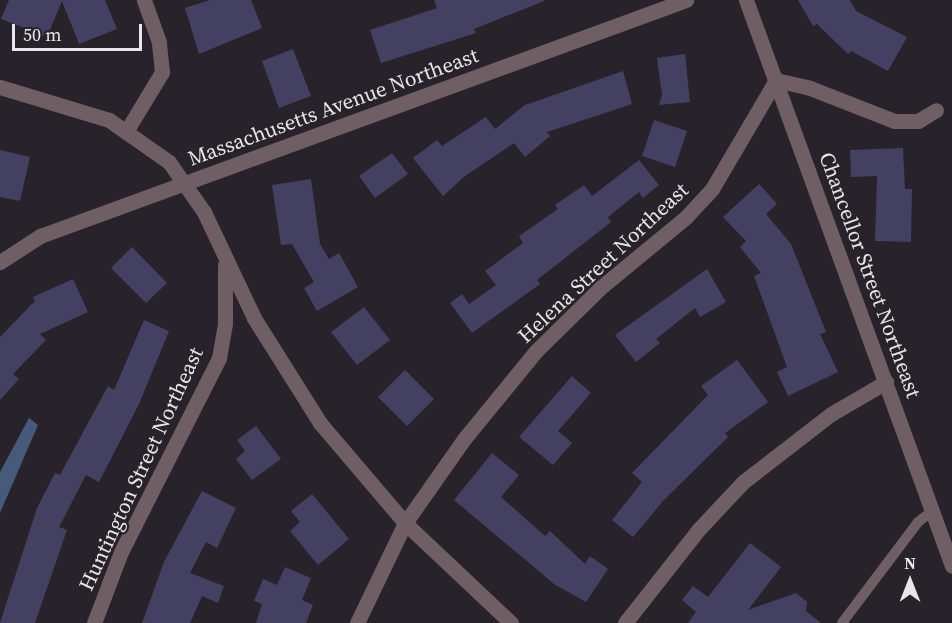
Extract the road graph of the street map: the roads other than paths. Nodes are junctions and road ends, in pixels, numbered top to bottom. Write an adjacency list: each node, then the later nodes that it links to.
1 (144, 0): 7 (street)
2 (686, 0): 8 (street, Massachusetts Avenue Northeast)
3 (746, 0): 4 (street, Chancellor Street Northeast)
4 (776, 80): 6 (street); 11 (street, Chancellor Street Northeast); 13 (street, Helena Street Northeast)
5 (0, 87): 7 (street)
6 (936, 110)
7 (127, 130): 8 (street)
8 (187, 183): 9 (street); 10 (street, Massachusetts Avenue Northeast)
9 (225, 260): 13 (street); 15 (street, Huntington Street Northeast)
10 (0, 262)
11 (886, 382): 12 (street, Chancellor Street Northeast); 18 (street)
12 (932, 511): 14 (street, Chancellor Street Northeast); 19 (lane)
13 (405, 523): 16 (street, Helena Street Northeast); 17 (street)
14 (952, 566)
15 (94, 623)
16 (357, 623)
17 (511, 623)
18 (625, 623)
19 (842, 623)

